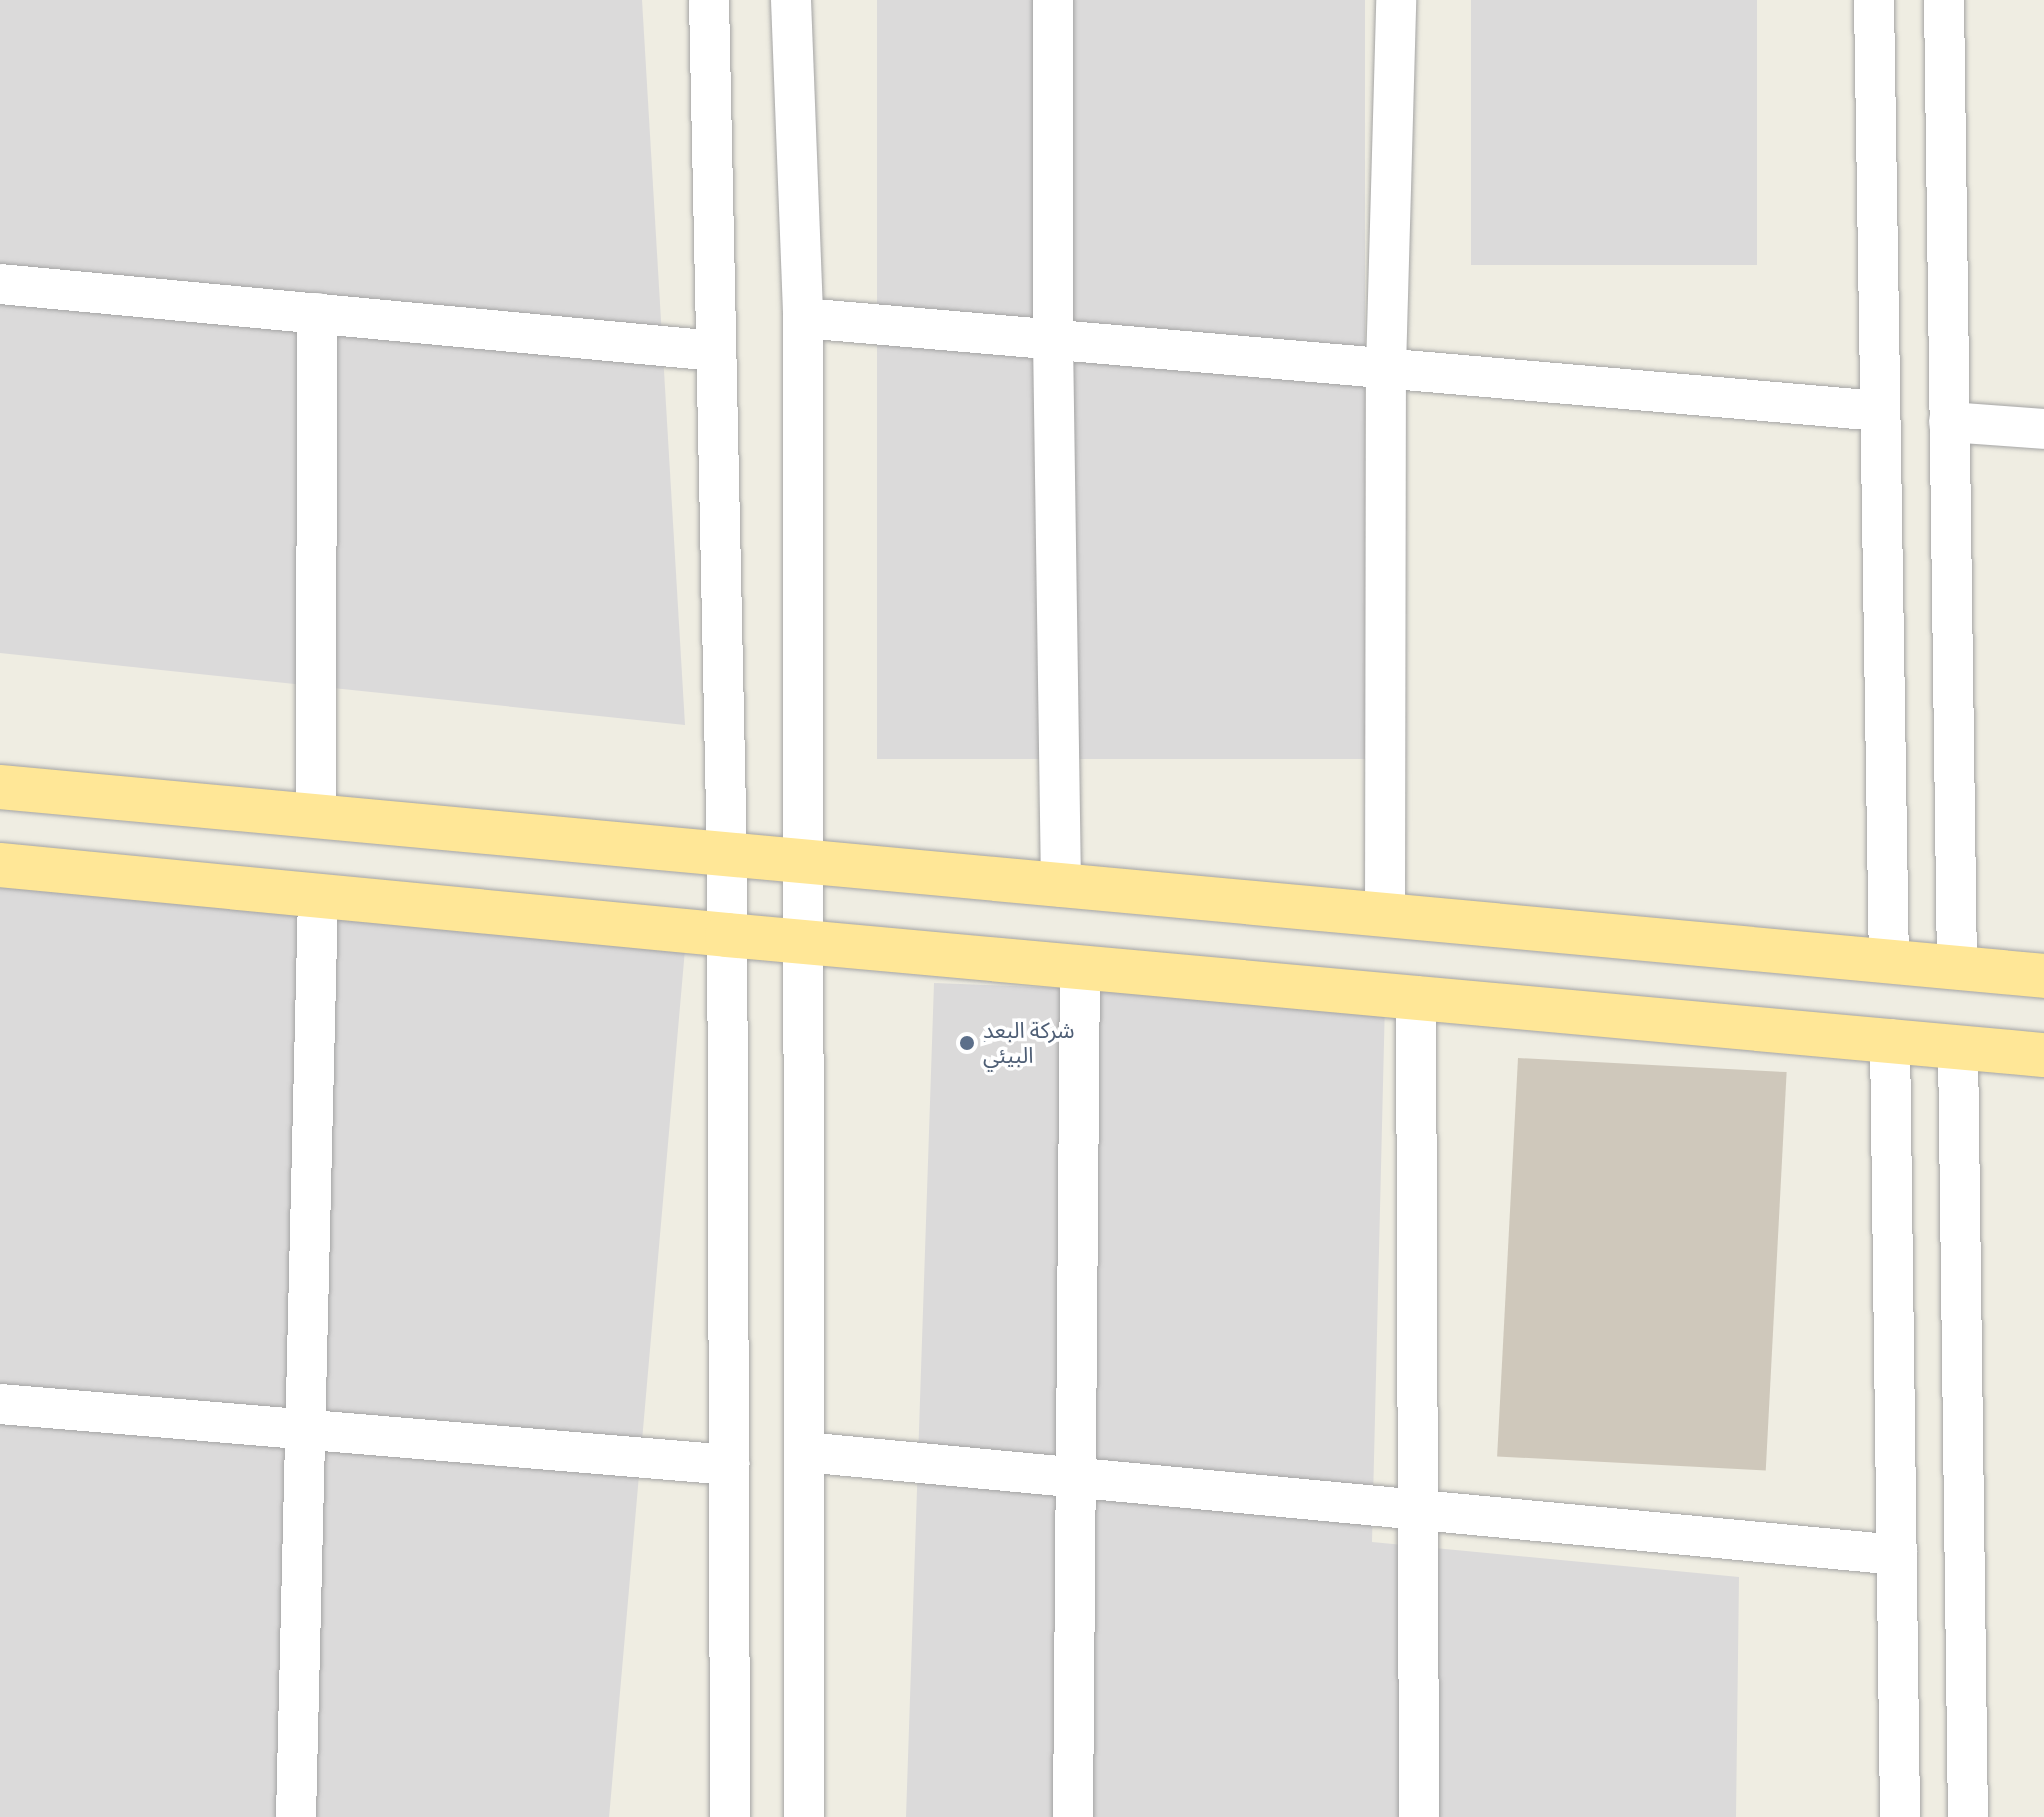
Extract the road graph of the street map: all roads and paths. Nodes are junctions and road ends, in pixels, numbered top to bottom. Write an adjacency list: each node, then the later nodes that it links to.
1 (709, 0): 11 (street)
2 (791, 0): 9 (street)
3 (1053, 0): 10 (street)
4 (1396, 0): 12 (street)
5 (1874, 0): 13 (street)
6 (1944, 0): 14 (street)
7 (0, 284): 8 (street)
8 (317, 313): 11 (street); 17 (street)
9 (803, 318): 10 (street); 19 (street)
10 (1053, 339): 12 (street); 21 (street)
11 (716, 351): 18 (street)
12 (1386, 368): 13 (street); 23 (street)
13 (1880, 411): 26 (street)
14 (1949, 422): 15 (street); 28 (street)
15 (2044, 429)
16 (0, 787): 17 (main road)
17 (316, 817): 18 (main road)
18 (727, 857): 19 (main road); 24 (street)
19 (803, 864): 21 (main road); 25 (street)
20 (0, 865): 22 (main road)
21 (1061, 887): 23 (main road)
22 (318, 895): 24 (main road); 35 (street)
23 (1385, 915): 26 (main road)
24 (727, 935): 25 (main road); 37 (street)
25 (803, 942): 27 (main road); 36 (street)
26 (1889, 961): 28 (main road)
27 (1080, 967): 30 (main road); 38 (street)
28 (1957, 967): 29 (main road)
29 (2044, 976)
30 (1416, 996): 31 (main road); 39 (street)
31 (1890, 1039): 32 (main road); 40 (street)
32 (1958, 1047): 33 (main road); 47 (street)
33 (2044, 1055)
34 (0, 1404): 35 (street)
35 (305, 1430): 37 (street); 41 (street)
36 (804, 1452): 38 (street); 43 (street)
37 (729, 1465): 42 (street)
38 (1075, 1478): 39 (street); 44 (street)
39 (1418, 1510): 40 (street); 45 (street)
40 (1897, 1555): 46 (street)
41 (296, 1817)
42 (730, 1817)
43 (804, 1817)
44 (1073, 1817)
45 (1419, 1817)
46 (1900, 1817)
47 (1968, 1817)

